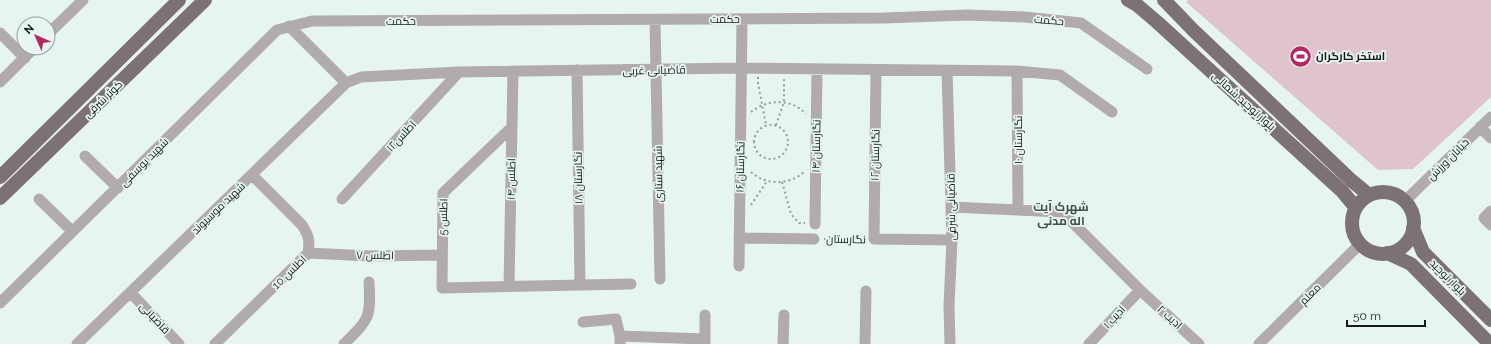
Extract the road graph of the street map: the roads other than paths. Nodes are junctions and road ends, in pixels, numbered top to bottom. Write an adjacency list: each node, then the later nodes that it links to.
1 (83, 0): 8 (street)
2 (179, 0): 32 (main road, کوثر شرقی)
3 (206, 0): 35 (main road, کوثر شرقی)
4 (1128, 0): 40 (main road, بلوار توحید شمالی)
5 (1164, 0): 34 (main road, بلوار توحید شمالی)
6 (742, 19): 7 (street, حکمت); 12 (street, نگارستان ۱۶); 14 (street, حکمت)
7 (655, 20): 9 (street, حکمت); 16 (street, شهید ستاری)
8 (56, 26)
9 (289, 26): 24 (street); 33 (street, شهید یوسفی)
10 (0, 33): 11 (street)
11 (24, 58): 23 (street)
12 (742, 68): 13 (street, قاضیانی غربی); 16 (street, قاضیانی غربی); 47 (street, نگارستان ۱۶)
13 (817, 69): 17 (street, قاضیانی غربی); 43 (street, نگارستان ۱۴)
14 (1147, 69)
15 (577, 70): 16 (street, قاضیانی غربی); 19 (street, قاضیانی غربی); 60 (street, نگارستان ۱۸)
16 (656, 70): 56 (street, شهید ستاری)
17 (876, 70): 20 (street, قاضیانی غربی); 49 (street, نگارستان ۱۲)
18 (1017, 70): 20 (street, قاضیانی غربی); 25 (street, قاضیانی غربی); 41 (street, نگارستان ۱۰)
19 (513, 71): 21 (street, قاضیانی غربی); 27 (street, اطلس ۱۴)
20 (947, 71): 39 (street, قاضیانی شرقی)
21 (459, 72): 22 (street, قاضیانی غربی); 37 (street, اطلس۱۲)
22 (361, 77): 24 (street, شهید موسیوند)
23 (0, 82)
24 (346, 83): 31 (street, شهید موسیوند)
25 (1112, 112)
26 (1491, 117): 28 (street, خیابان ورزش)
27 (512, 127): 54 (street, اطلس 5); 59 (street, اطلس ۱۴)
28 (1480, 127): 29 (street); 38 (street, خیابان ورزش)
29 (1491, 138)
30 (85, 156): 33 (street)
31 (252, 175): 52 (street, اطلس 10); 63 (street, شهید موسیوند)
32 (0, 177)
33 (118, 188): 46 (street, شهید یوسفی)
34 (1369, 195): 38 (main road); 40 (main road)
35 (0, 198)
36 (39, 199): 46 (street)
37 (342, 199)
38 (1405, 201): 45 (main road)
39 (951, 207): 41 (street, ادیب ۲); 50 (street, قاضیانی شرقی)
40 (1356, 208): 51 (main road)
41 (1018, 210): 61 (street, ادیب ۲)
42 (1491, 211): 44 (street)
43 (815, 224)
44 (1491, 225)
45 (1413, 228): 53 (main road); 67 (main road, بلوار توحید)
46 (72, 231): 64 (street, شهید یوسفی)
47 (739, 238): 48 (street, نگارستان); 55 (street, نگارستان ۱۶)
48 (814, 239)
49 (874, 239): 50 (street, نگارستان)
50 (952, 240): 77 (street, قاضیانی شرقی)
51 (1360, 244): 53 (main road); 80 (street, معلم)
52 (308, 253): 54 (street, اطلس ۷); 73 (street, اطلس 10)
53 (1387, 253): 81 (main road, بلوار توحید)
54 (442, 255): 59 (street, اطلس 5)
55 (739, 266)
56 (660, 279)
57 (369, 282): 74 (street)
58 (631, 284): 60 (street)
59 (509, 286): 60 (street)
60 (580, 286)
61 (1140, 290): 78 (street, ادیب ۱); 79 (street, ادیب ۲)
62 (866, 291): 76 (street)
63 (131, 293): 71 (street, شهید موسیوند); 72 (street, قاضیانی)
64 (0, 303)
65 (705, 315): 70 (street)
66 (784, 315): 75 (street)
67 (1491, 320)
68 (583, 322): 69 (street)
69 (620, 340): 70 (street)
70 (705, 342)
71 (77, 344)
72 (179, 344)
73 (215, 344)
74 (344, 344)
75 (783, 344)
76 (865, 344)
77 (950, 344)
78 (1089, 344)
79 (1199, 344)
80 (1259, 344)
81 (1490, 344)

